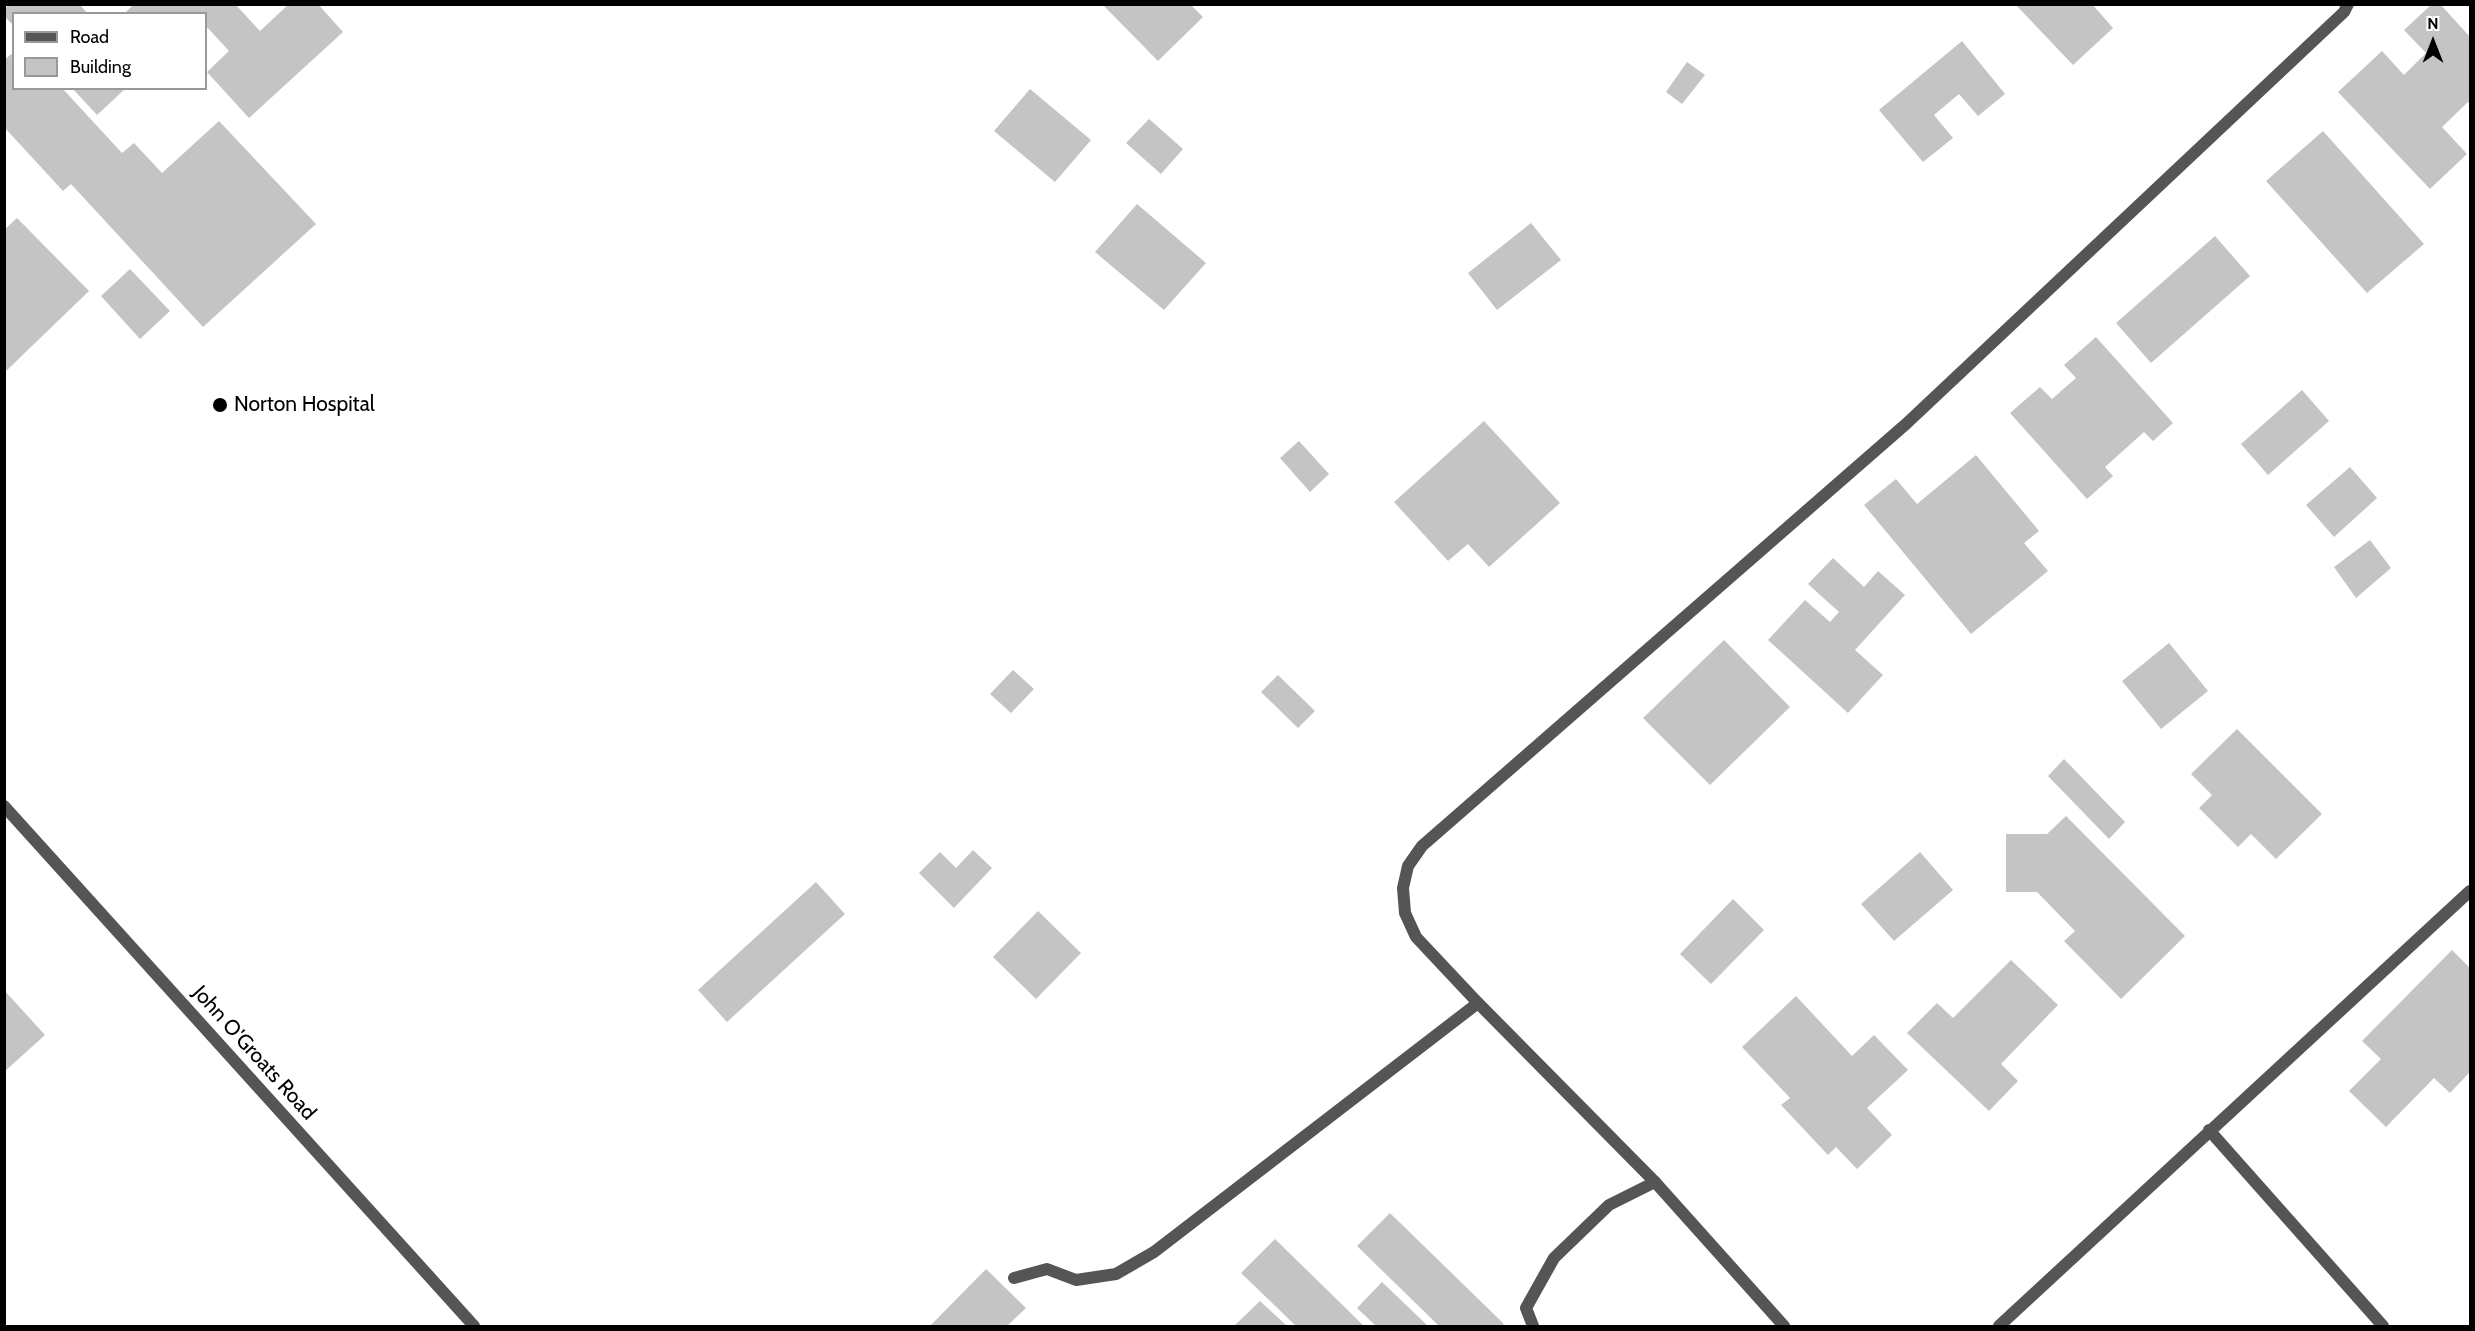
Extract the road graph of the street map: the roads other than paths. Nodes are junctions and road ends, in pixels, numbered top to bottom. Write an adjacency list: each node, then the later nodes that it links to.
1 (2349, 4): 4 (street)
2 (4, 806): 9 (street, John O'Groats Road)
3 (2470, 891): 5 (street)
4 (1478, 1003): 6 (street); 7 (street)
5 (2209, 1130): 11 (street); 12 (street)
6 (1655, 1182): 8 (street); 10 (street)
7 (1014, 1278)
8 (1776, 1324)
9 (474, 1326)
10 (1533, 1326)
11 (1999, 1326)
12 (2383, 1326)

